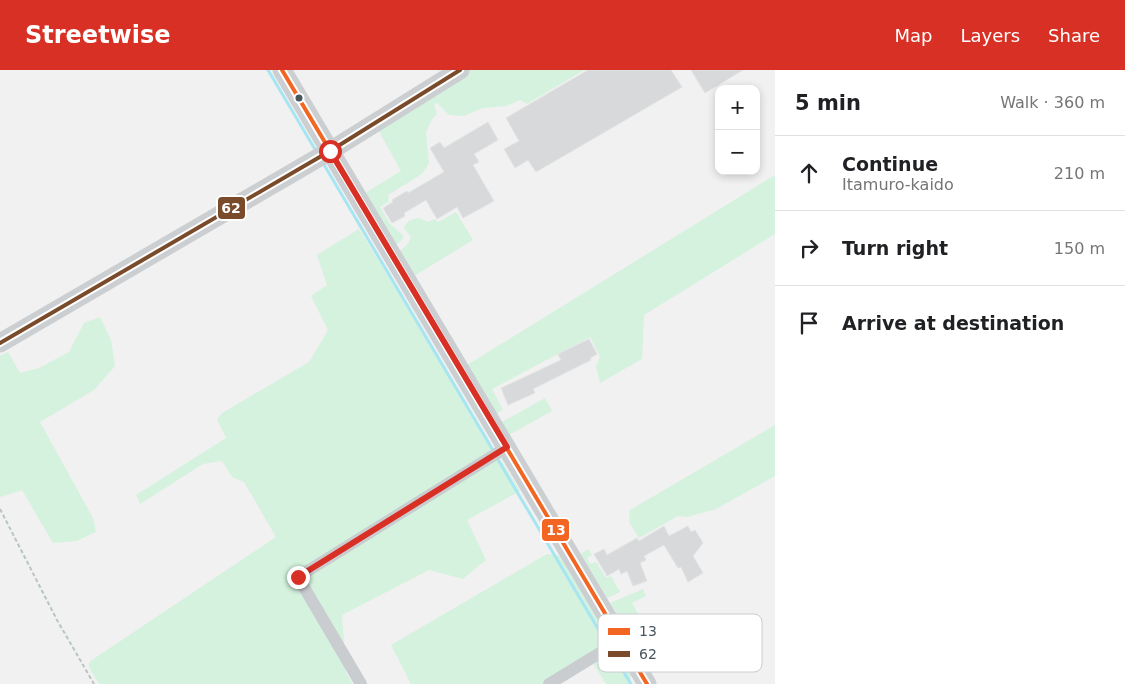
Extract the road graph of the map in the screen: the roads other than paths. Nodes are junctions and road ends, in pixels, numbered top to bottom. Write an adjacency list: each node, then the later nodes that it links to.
1 (282, 70): 3 (main road)
2 (460, 70): 3 (main road)
3 (330, 151): 4 (main road); 5 (main road)
4 (0, 343)
5 (507, 447): 6 (main road); 9 (street)
6 (606, 614)
7 (598, 654): 10 (street)
8 (640, 672): 11 (main road)
9 (361, 684)
10 (549, 684)
11 (647, 684)

